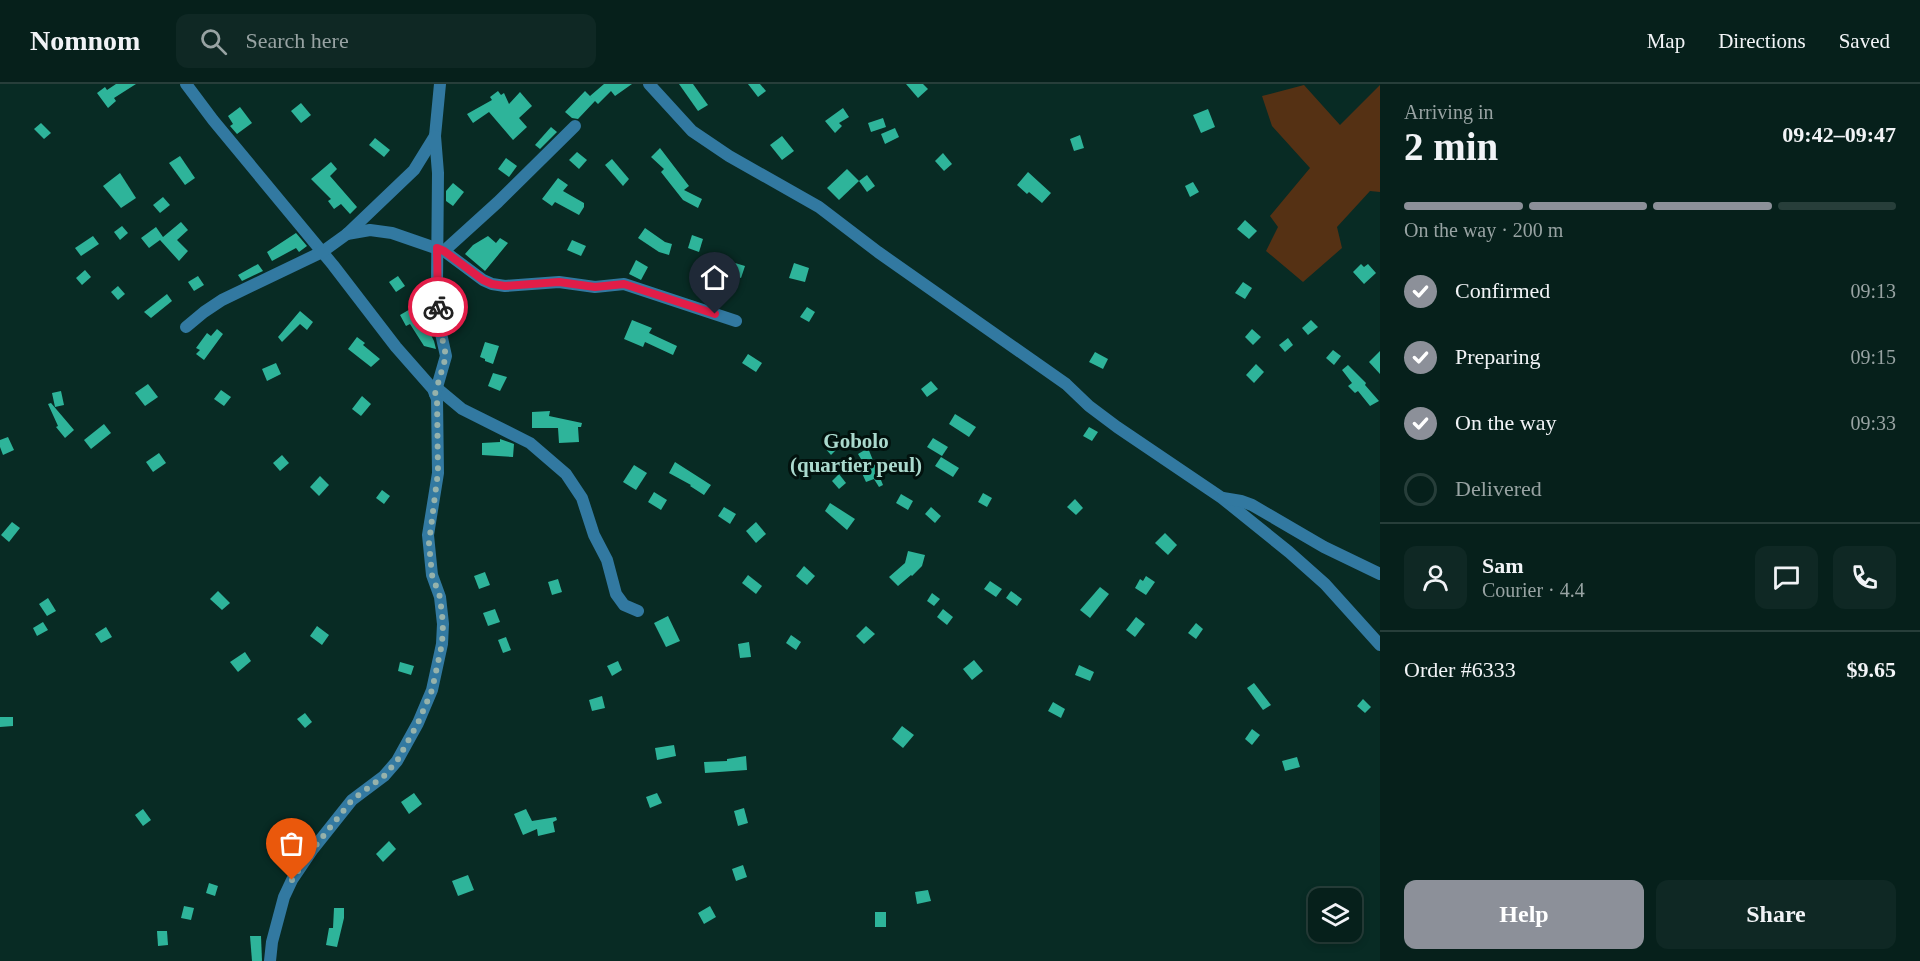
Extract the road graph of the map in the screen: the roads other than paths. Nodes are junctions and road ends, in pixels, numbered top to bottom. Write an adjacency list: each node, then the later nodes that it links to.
1 (186, 84): 8 (street)
2 (440, 84): 5 (street)
3 (649, 84): 12 (street)
4 (575, 126): 7 (street)
5 (435, 136): 6 (street); 7 (street)
6 (347, 234): 7 (street); 8 (street)
7 (440, 249): 9 (street); 11 (street)
8 (322, 252): 10 (street); 11 (street)
9 (736, 321)
10 (186, 327)
11 (436, 391): 14 (street); 16 (street)
12 (1222, 498): 13 (street); 15 (street)
13 (1380, 574)
14 (638, 611)
15 (1380, 645)
16 (270, 961)

